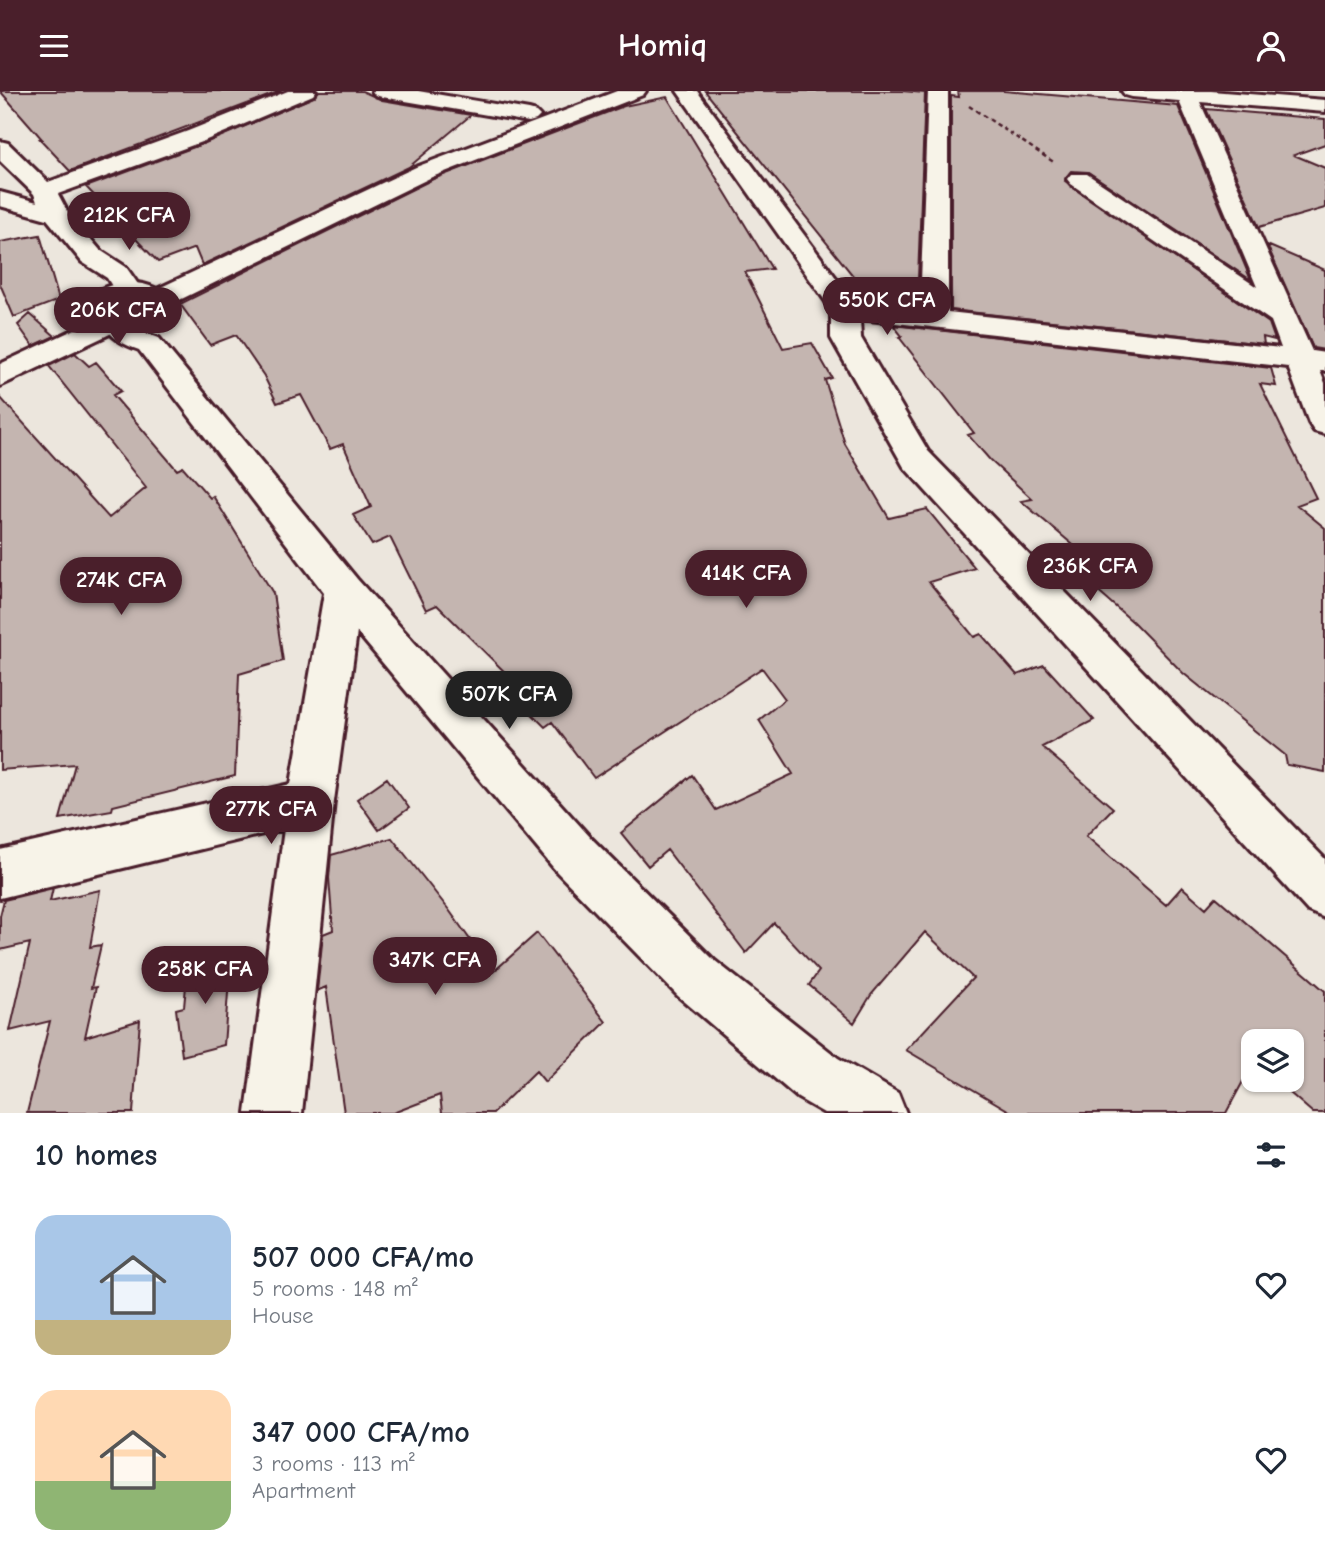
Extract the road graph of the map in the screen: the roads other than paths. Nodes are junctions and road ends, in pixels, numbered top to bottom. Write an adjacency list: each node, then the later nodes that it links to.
1 (306, 91): 13 (street)
2 (382, 91): 10 (street)
3 (601, 91): 10 (street)
4 (636, 91): 17 (street)
5 (687, 91): 16 (street)
6 (938, 91): 18 (street)
7 (1132, 91): 8 (street)
8 (1186, 93): 9 (street); 19 (street)
9 (1325, 106)
10 (529, 117): 17 (street)
11 (0, 148): 13 (street)
12 (1079, 179): 19 (street)
13 (44, 191): 15 (street)
14 (0, 199): 15 (street)
15 (56, 214): 17 (street)
16 (845, 309): 18 (street); 27 (street)
17 (125, 310): 20 (street); 22 (street); 24 (street)
18 (934, 317): 21 (street)
19 (1284, 317): 21 (street)
20 (0, 352)
21 (1312, 360): 23 (street)
22 (0, 376)
23 (1325, 423)
24 (344, 590): 25 (street); 29 (street)
25 (311, 801): 26 (street); 28 (street)
26 (0, 874)
27 (1325, 894)
28 (274, 1113)
29 (878, 1113)

